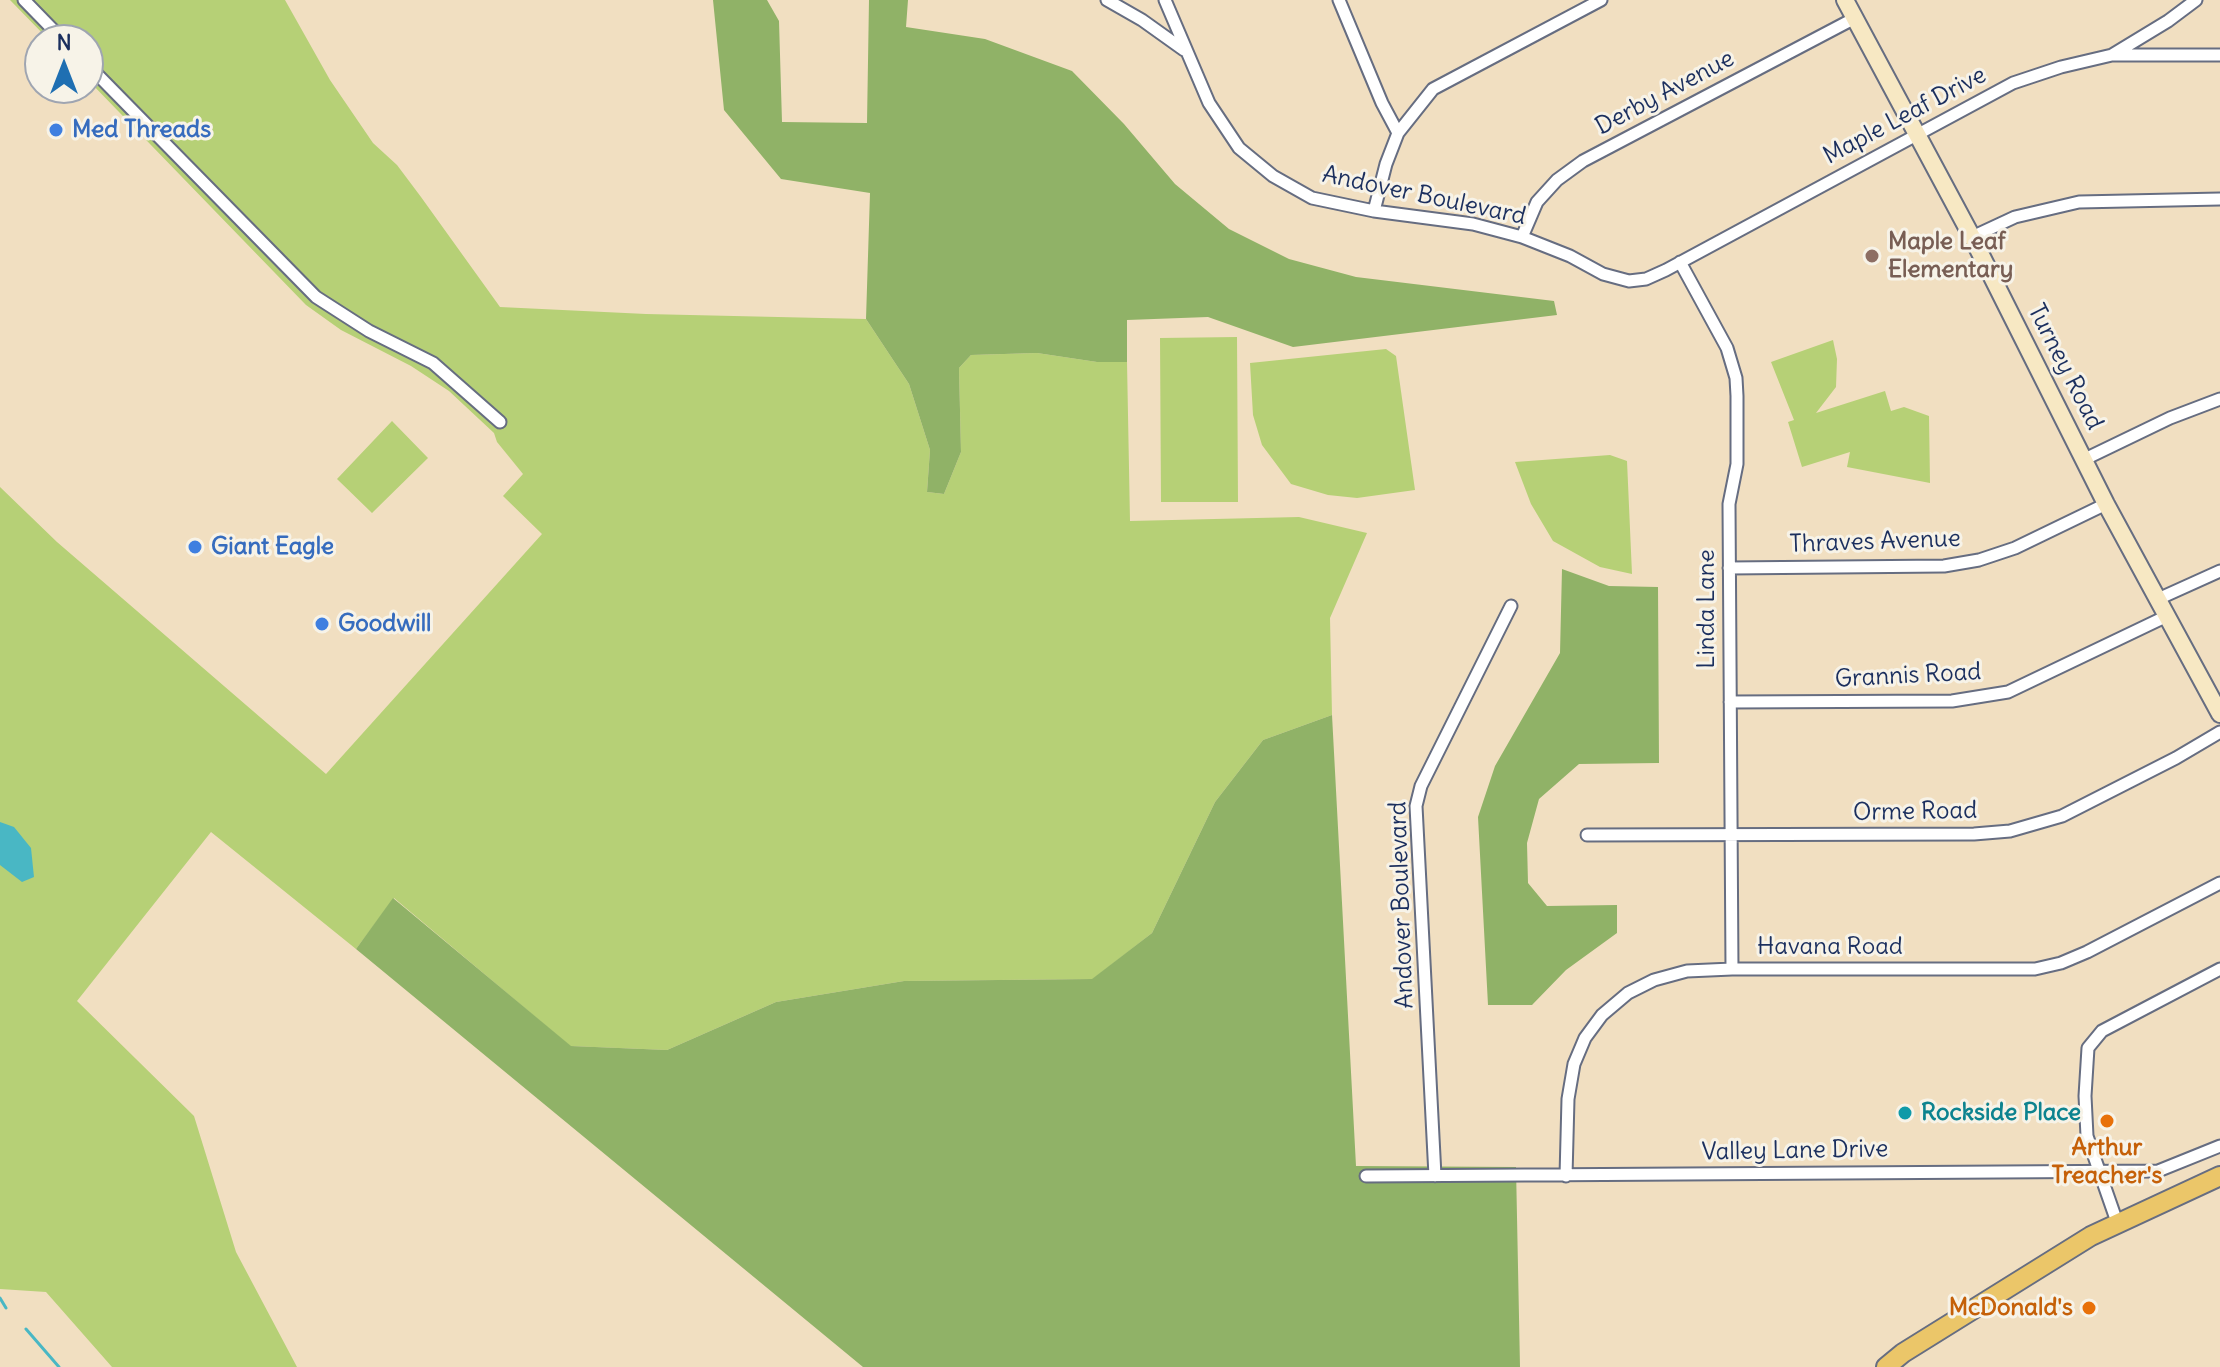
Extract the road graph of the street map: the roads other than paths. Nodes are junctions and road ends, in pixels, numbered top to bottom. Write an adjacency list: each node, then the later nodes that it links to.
1 (24, 0): 9 (street)
2 (1165, 0): 10 (street, Andover Boulevard)
3 (1339, 0): 14 (street)
4 (1601, 0): 14 (street)
5 (1845, 0): 8 (main road, Turney Road)
6 (2196, 0): 11 (street)
7 (1115, 1): 10 (street)
8 (1855, 18): 15 (main road, Turney Road); 18 (street, Derby Avenue)
9 (47, 24)
10 (1185, 51): 17 (street, Andover Boulevard)
11 (2112, 55): 12 (street, Maple Leaf Drive); 15 (street, Maple Leaf Drive)
12 (2220, 55)
13 (104, 81): 23 (street)
14 (1398, 133): 17 (street)
15 (1917, 134): 19 (main road, Turney Road); 20 (street, Maple Leaf Drive)
16 (2220, 199): 19 (street)
17 (1374, 211): 18 (street, Andover Boulevard)
18 (1522, 237): 21 (street, Andover Boulevard)
19 (1972, 237): 24 (main road, Turney Road)
20 (1680, 262): 21 (street, Maple Leaf Drive); 26 (street, Linda Lane)
21 (1629, 281)
22 (2220, 399): 24 (street)
23 (500, 422)
24 (2085, 459): 25 (main road, Turney Road)
25 (2106, 504): 26 (street, Thraves Avenue); 28 (main road, Turney Road)
26 (1729, 568): 31 (street, Linda Lane)
27 (2220, 571): 28 (street)
28 (2158, 599): 30 (main road, Turney Road)
29 (1511, 606): 42 (street, Andover Boulevard)
30 (2167, 616): 31 (street, Grannis Road); 32 (main road, Turney Road)
31 (1730, 702): 35 (street, Linda Lane)
32 (2220, 714)
33 (2220, 732): 35 (street, Orme Road)
34 (1587, 835): 35 (street, Orme Road)
35 (1732, 836): 37 (street, Linda Lane)
36 (2220, 883): 37 (street, Havana Road)
37 (1732, 969): 43 (street, Havana Road)
38 (2220, 969): 40 (street)
39 (2220, 1146): 40 (street, Valley Lane Drive)
40 (2099, 1171): 43 (street, Valley Lane Drive); 45 (street)
41 (1366, 1176): 42 (street, Valley Lane Drive)
42 (1435, 1176): 43 (street, Valley Lane Drive)
43 (1566, 1176)
44 (2220, 1176): 45 (main road)
45 (2117, 1222): 46 (main road)
46 (1886, 1367)

